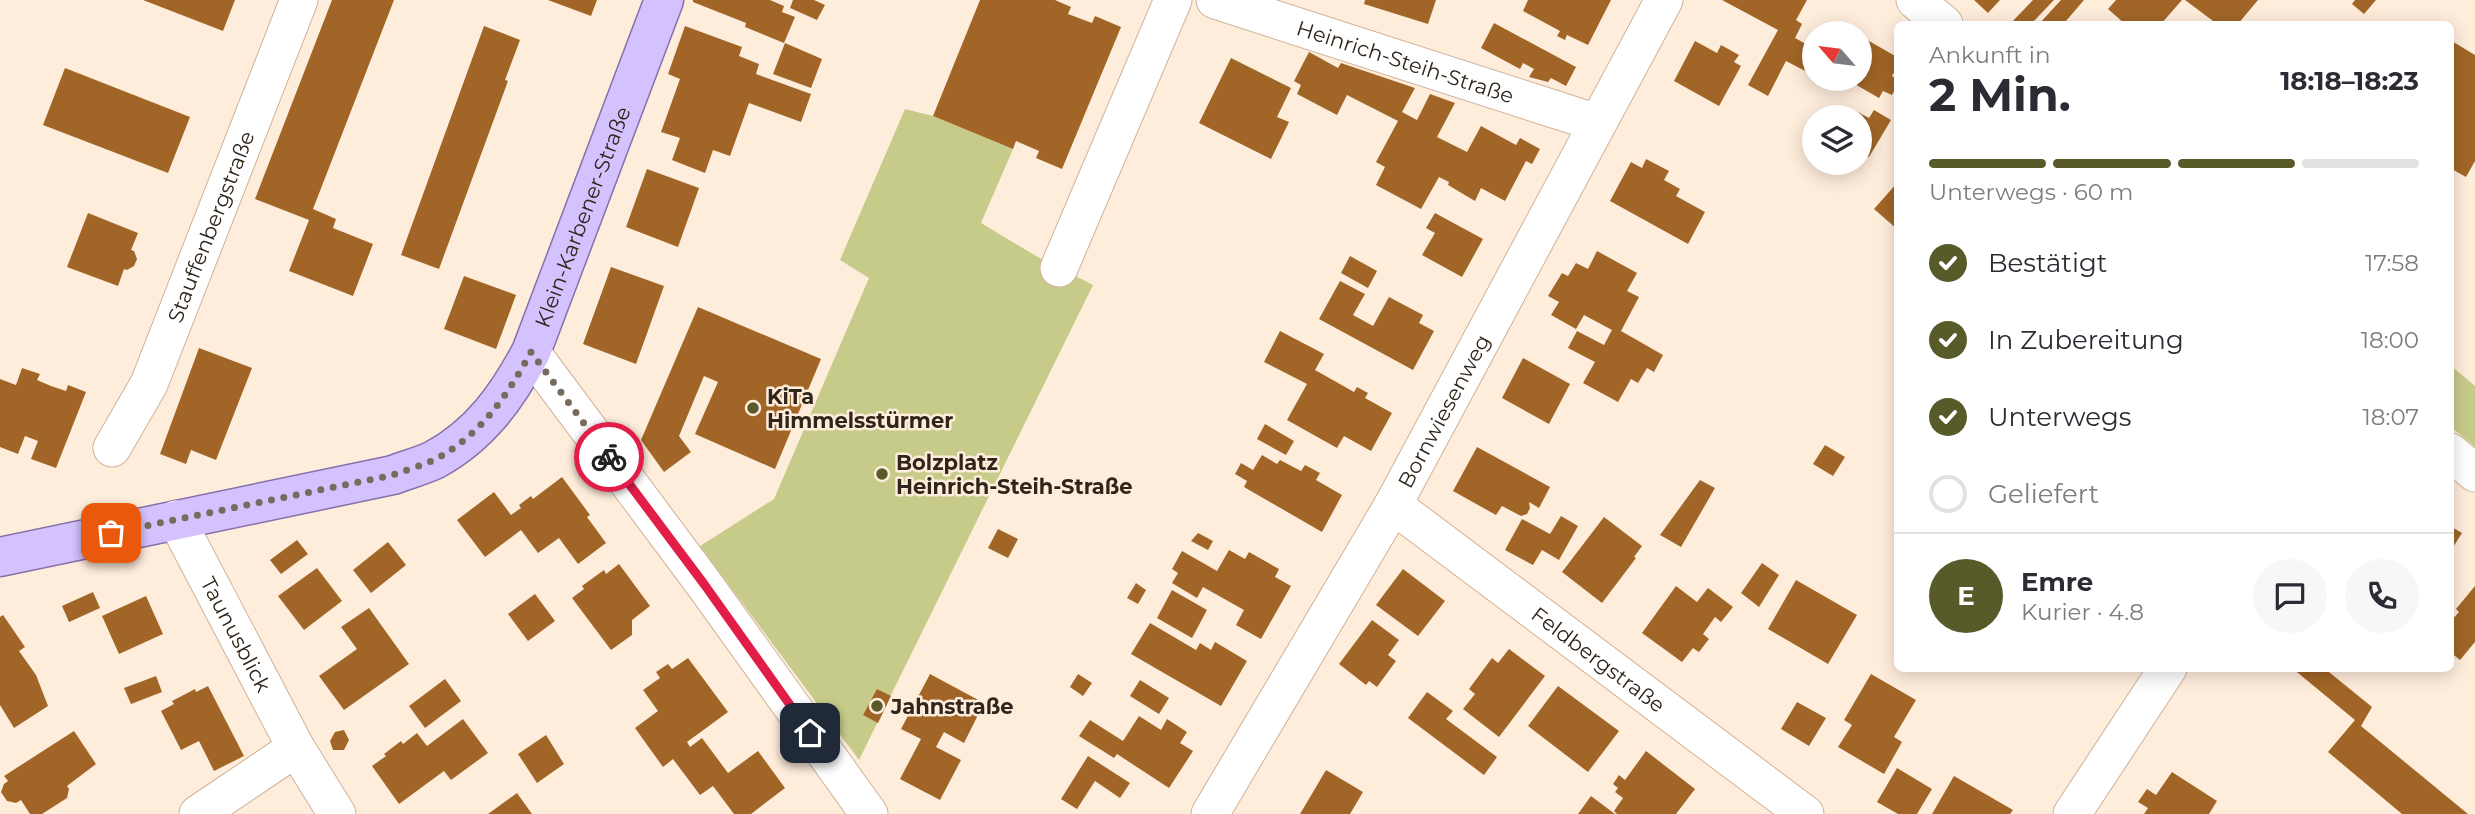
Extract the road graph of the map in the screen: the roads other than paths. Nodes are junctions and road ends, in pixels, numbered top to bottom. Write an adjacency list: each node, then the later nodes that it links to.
1 (299, 0): 11 (street, Stauffenbergstraße)
2 (664, 0): 10 (main road, Klein-Karbener-Straße)
3 (1173, 0): 9 (street)
4 (1214, 0): 8 (street, Heinrich-Steih-Straße)
5 (1664, 0): 8 (street, Bornwiesenweg)
6 (1915, 0): 7 (street)
7 (1940, 21)
8 (1597, 123): 14 (street, Bornwiesenweg)
9 (1059, 268)
10 (531, 352): 15 (main road, Klein-Karbener-Straße); 21 (street)
11 (112, 448)
12 (2454, 455): 13 (street)
13 (2475, 473)
14 (1393, 505): 22 (street, Bornwiesenweg); 23 (street, Feldbergstraße)
15 (176, 519): 16 (main road, Klein-Karbener-Straße); 18 (street, Taunusblick)
16 (0, 557)
17 (2165, 672): 24 (street)
18 (296, 748): 19 (street); 20 (street, Taunusblick)
19 (198, 814)
20 (337, 814)
21 (869, 814)
22 (1210, 814)
23 (1805, 814)
24 (2071, 814)

